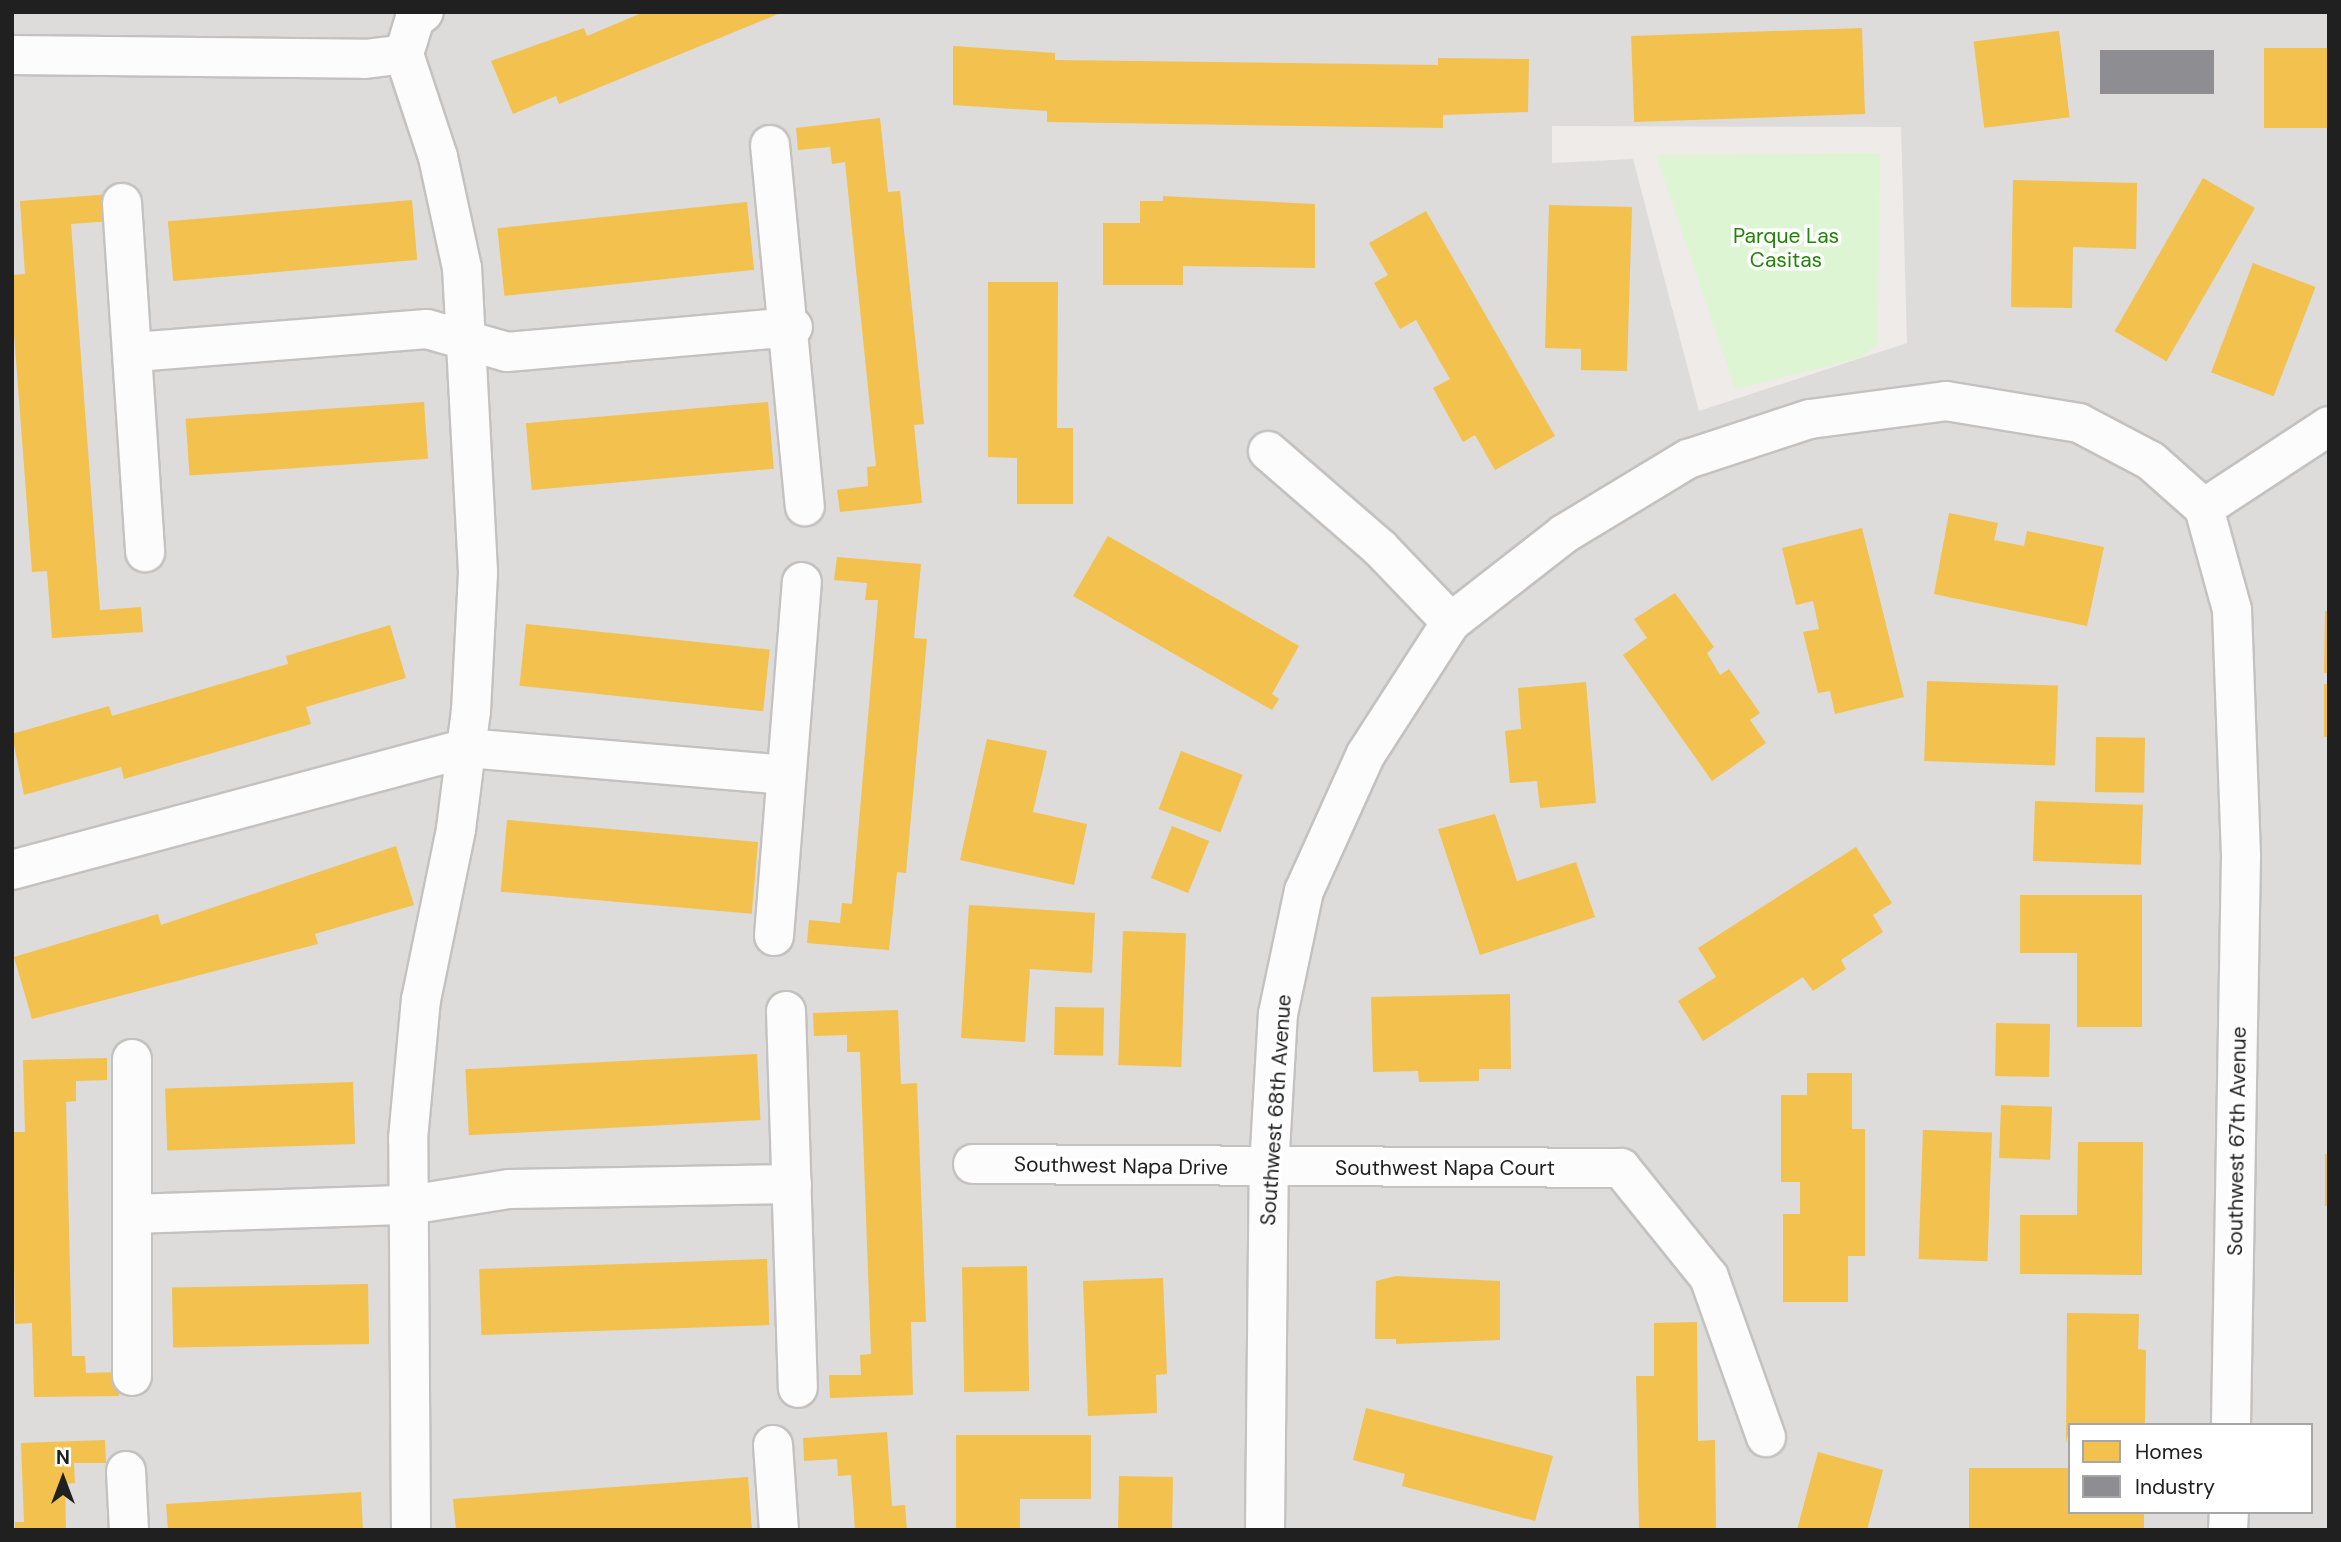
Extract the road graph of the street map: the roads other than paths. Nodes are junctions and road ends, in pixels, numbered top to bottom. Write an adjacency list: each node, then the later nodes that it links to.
1 (424, 12): 2 (street)
2 (404, 54): 3 (street); 7 (street)
3 (12, 55)
4 (770, 145): 6 (street)
5 (122, 203): 8 (street)
6 (793, 327): 7 (street); 11 (street)
7 (468, 337): 8 (street); 16 (street)
8 (135, 352): 13 (street)
9 (2329, 426): 12 (street)
10 (1268, 451): 15 (street)
11 (806, 506)
12 (2204, 509): 15 (street, Southwest 68th Avenue); 29 (street, Southwest 67th Avenue)
13 (145, 552)
14 (802, 582): 17 (street)
15 (1451, 622): 23 (street, Southwest 68th Avenue)
16 (466, 748): 17 (street); 18 (street); 25 (street)
17 (786, 775): 19 (street)
18 (12, 870)
19 (774, 936)
20 (786, 1011): 24 (street)
21 (132, 1059): 26 (street)
22 (973, 1164): 23 (street, Southwest Napa Drive)
23 (1269, 1168): 30 (street, Southwest Napa Court); 36 (street, Southwest 68th Avenue)
24 (792, 1184): 25 (street); 28 (street)
25 (409, 1205): 26 (street); 34 (street)
26 (132, 1214): 27 (street)
27 (132, 1376)
28 (798, 1388)
29 (2231, 1423)
30 (1766, 1437)
31 (774, 1445): 35 (street)
32 (126, 1471): 33 (street)
33 (128, 1530)
34 (411, 1530)
35 (779, 1530)
36 (1265, 1530)

